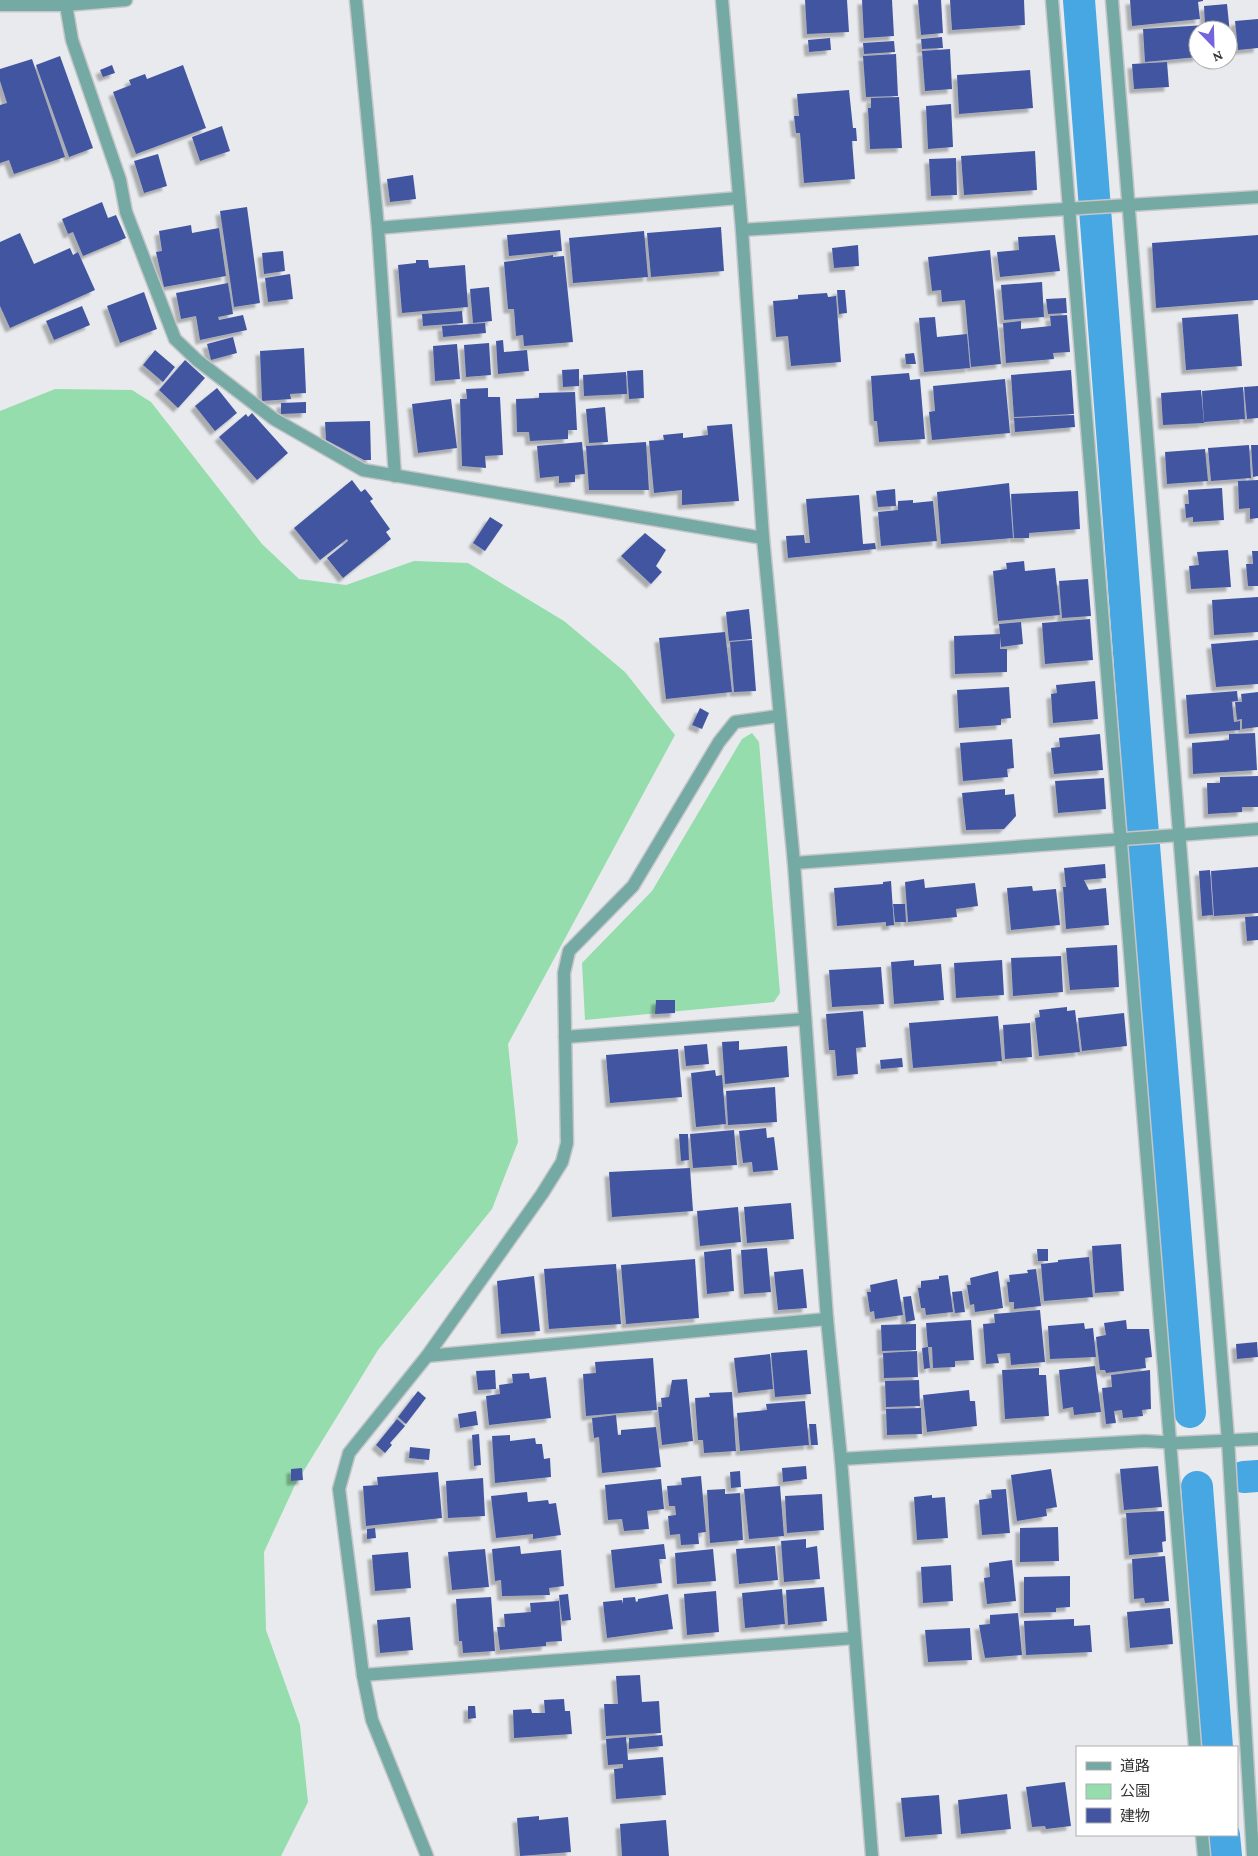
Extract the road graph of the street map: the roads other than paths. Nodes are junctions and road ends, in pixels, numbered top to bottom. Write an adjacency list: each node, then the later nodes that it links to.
1 (126, 0): 7 (street)
2 (356, 0): 12 (street)
3 (722, 0): 9 (street)
4 (1052, 0): 11 (street)
5 (1112, 0): 10 (street)
6 (0, 5): 7 (street)
7 (66, 5): 14 (street)
8 (1258, 197): 10 (street)
9 (739, 198): 12 (street); 13 (street)
10 (1129, 206): 11 (street); 18 (street)
11 (1074, 210): 13 (street); 19 (street)
12 (378, 228): 14 (street)
13 (742, 230): 15 (street)
14 (395, 476): 15 (street)
15 (763, 538): 16 (street)
16 (778, 716): 20 (street); 22 (street)
17 (1258, 829): 18 (street)
18 (1173, 835): 19 (street); 26 (street)
19 (1127, 838): 20 (street); 27 (street)
20 (794, 863): 21 (street)
21 (805, 1019): 22 (street); 23 (street)
22 (565, 1037): 24 (street)
23 (827, 1318): 24 (street); 28 (street)
24 (427, 1356): 30 (street)
25 (1258, 1439): 26 (street)
26 (1228, 1440): 27 (street); 36 (street)
27 (1174, 1443): 28 (street); 31 (street)
28 (841, 1459): 29 (street)
29 (854, 1638): 30 (street); 34 (street)
30 (363, 1675): 33 (street)
31 (1195, 1746)
32 (1202, 1836): 35 (street)
33 (427, 1856)
34 (872, 1856)
35 (1204, 1856)
36 (1253, 1856)

